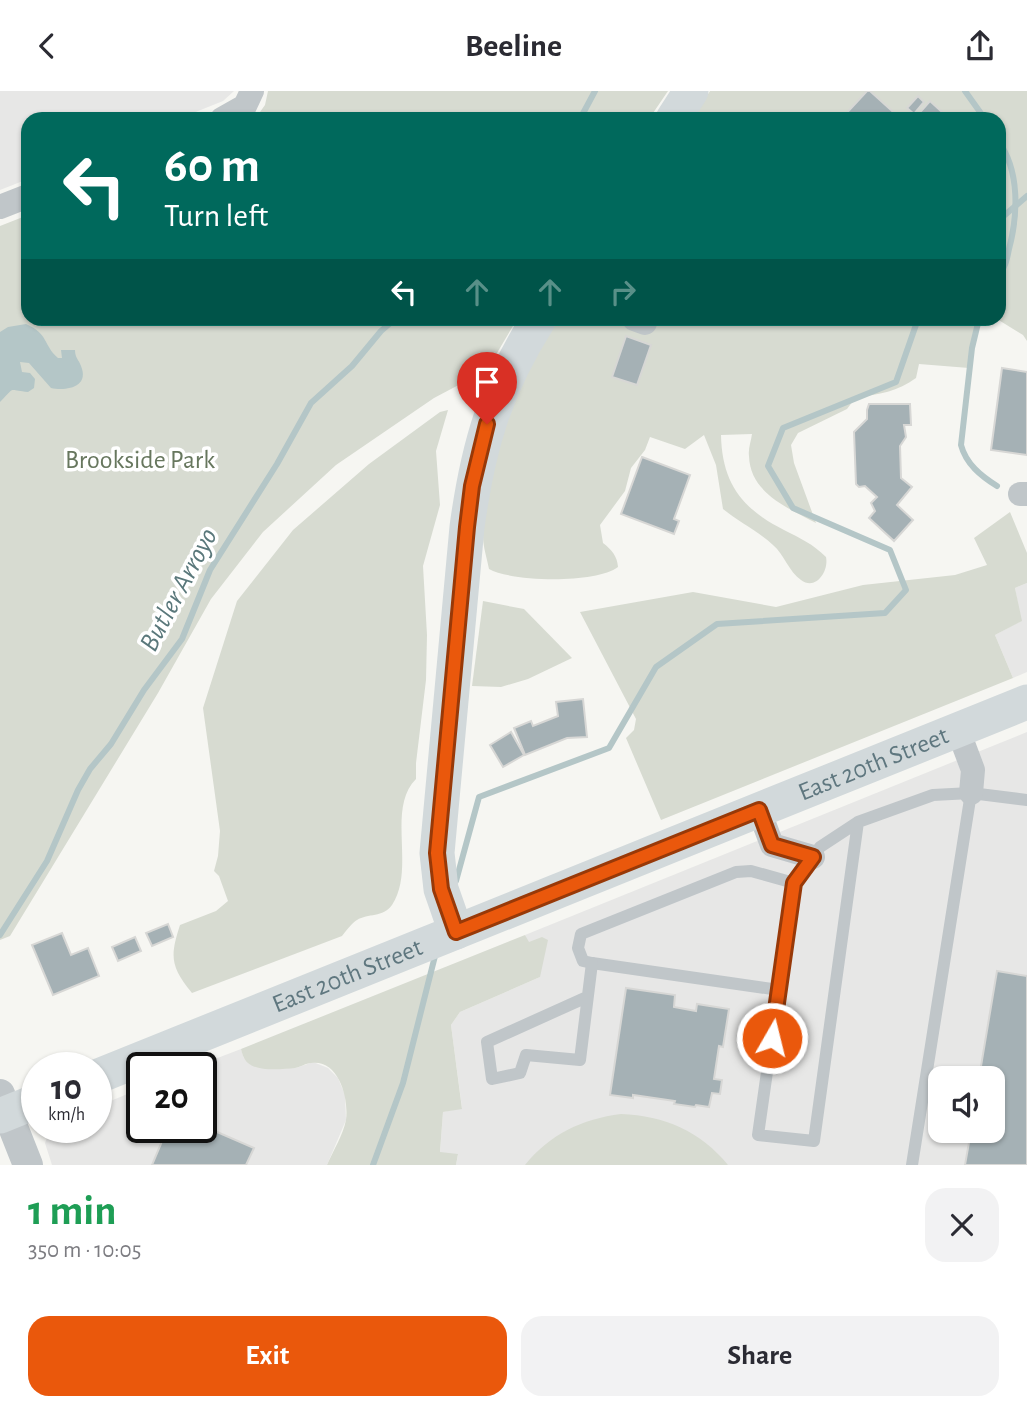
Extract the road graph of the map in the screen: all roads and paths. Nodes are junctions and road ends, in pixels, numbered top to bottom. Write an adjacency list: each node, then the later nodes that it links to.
1 (691, 91): 4 (main road)
2 (251, 94): 3 (street)
3 (238, 112)
4 (678, 112)
5 (21, 199): 6 (street)
6 (0, 207)
7 (535, 326): 16 (main road)
8 (1027, 702): 9 (main road, East 20th Street)
9 (958, 730): 10 (street); 12 (main road, East 20th Street)
10 (971, 793): 11 (lane); 13 (lane); 23 (lane)
11 (1027, 800)
12 (759, 810): 14 (street); 16 (main road, East 20th Street)
13 (858, 822): 14 (lane); 18 (lane)
14 (813, 857): 15 (lane)
15 (794, 883): 17 (lane); 18 (lane)
16 (456, 932): 20 (main road, East 20th Street)
17 (592, 963): 18 (lane); 19 (lane)
18 (779, 990)
19 (587, 997): 19 (lane)
20 (112, 1071)
21 (11, 1106): 22 (street)
22 (28, 1165)
23 (912, 1165)

